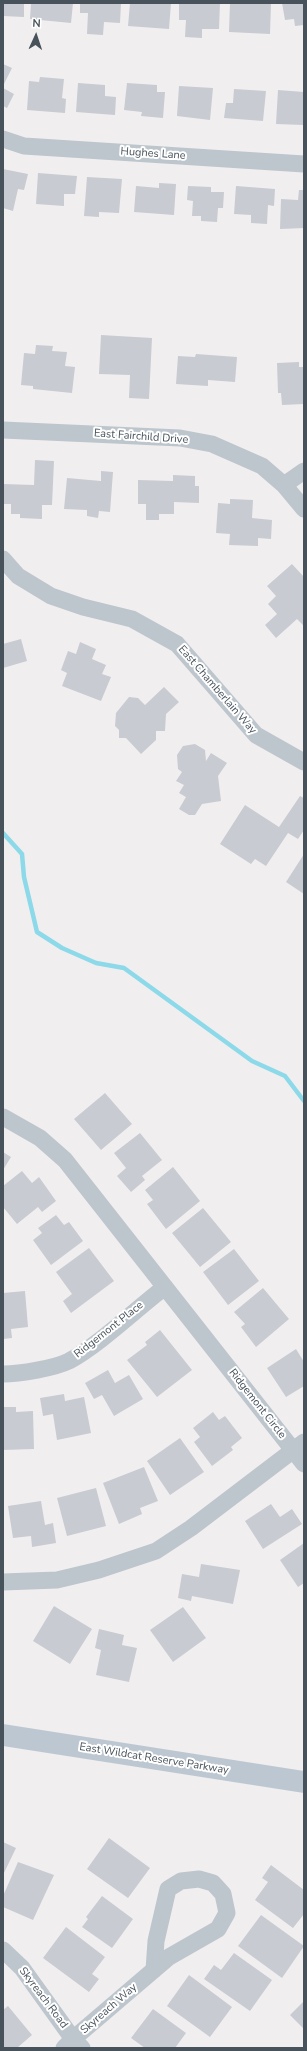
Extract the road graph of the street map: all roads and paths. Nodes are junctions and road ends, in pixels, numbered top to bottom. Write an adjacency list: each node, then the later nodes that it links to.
1 (3, 139): 2 (street, Hughes Lane)
2 (304, 164)
3 (3, 430): 5 (street, East Fairchild Drive)
4 (304, 471): 5 (street)
5 (284, 485): 6 (street, East Fairchild Drive)
6 (304, 509)
7 (3, 559): 8 (street, East Chamberlain Way)
8 (304, 762)
9 (3, 1117): 10 (street, Ridgemont Circle)
10 (165, 1287): 11 (street, Ridgemont Place); 12 (street, Ridgemont Circle)
11 (3, 1374)
12 (298, 1446): 13 (street); 14 (street, Ridgemont Circle)
13 (304, 1464)
14 (3, 1582)
15 (3, 1735): 16 (main road, East Wildcat Reserve Parkway)
16 (304, 1782)
17 (3, 1950): 19 (street, Skyreach Road)
18 (154, 1970): 18 (street, Skyreach Way); 19 (street, Skyreach Way)
19 (73, 2045)

